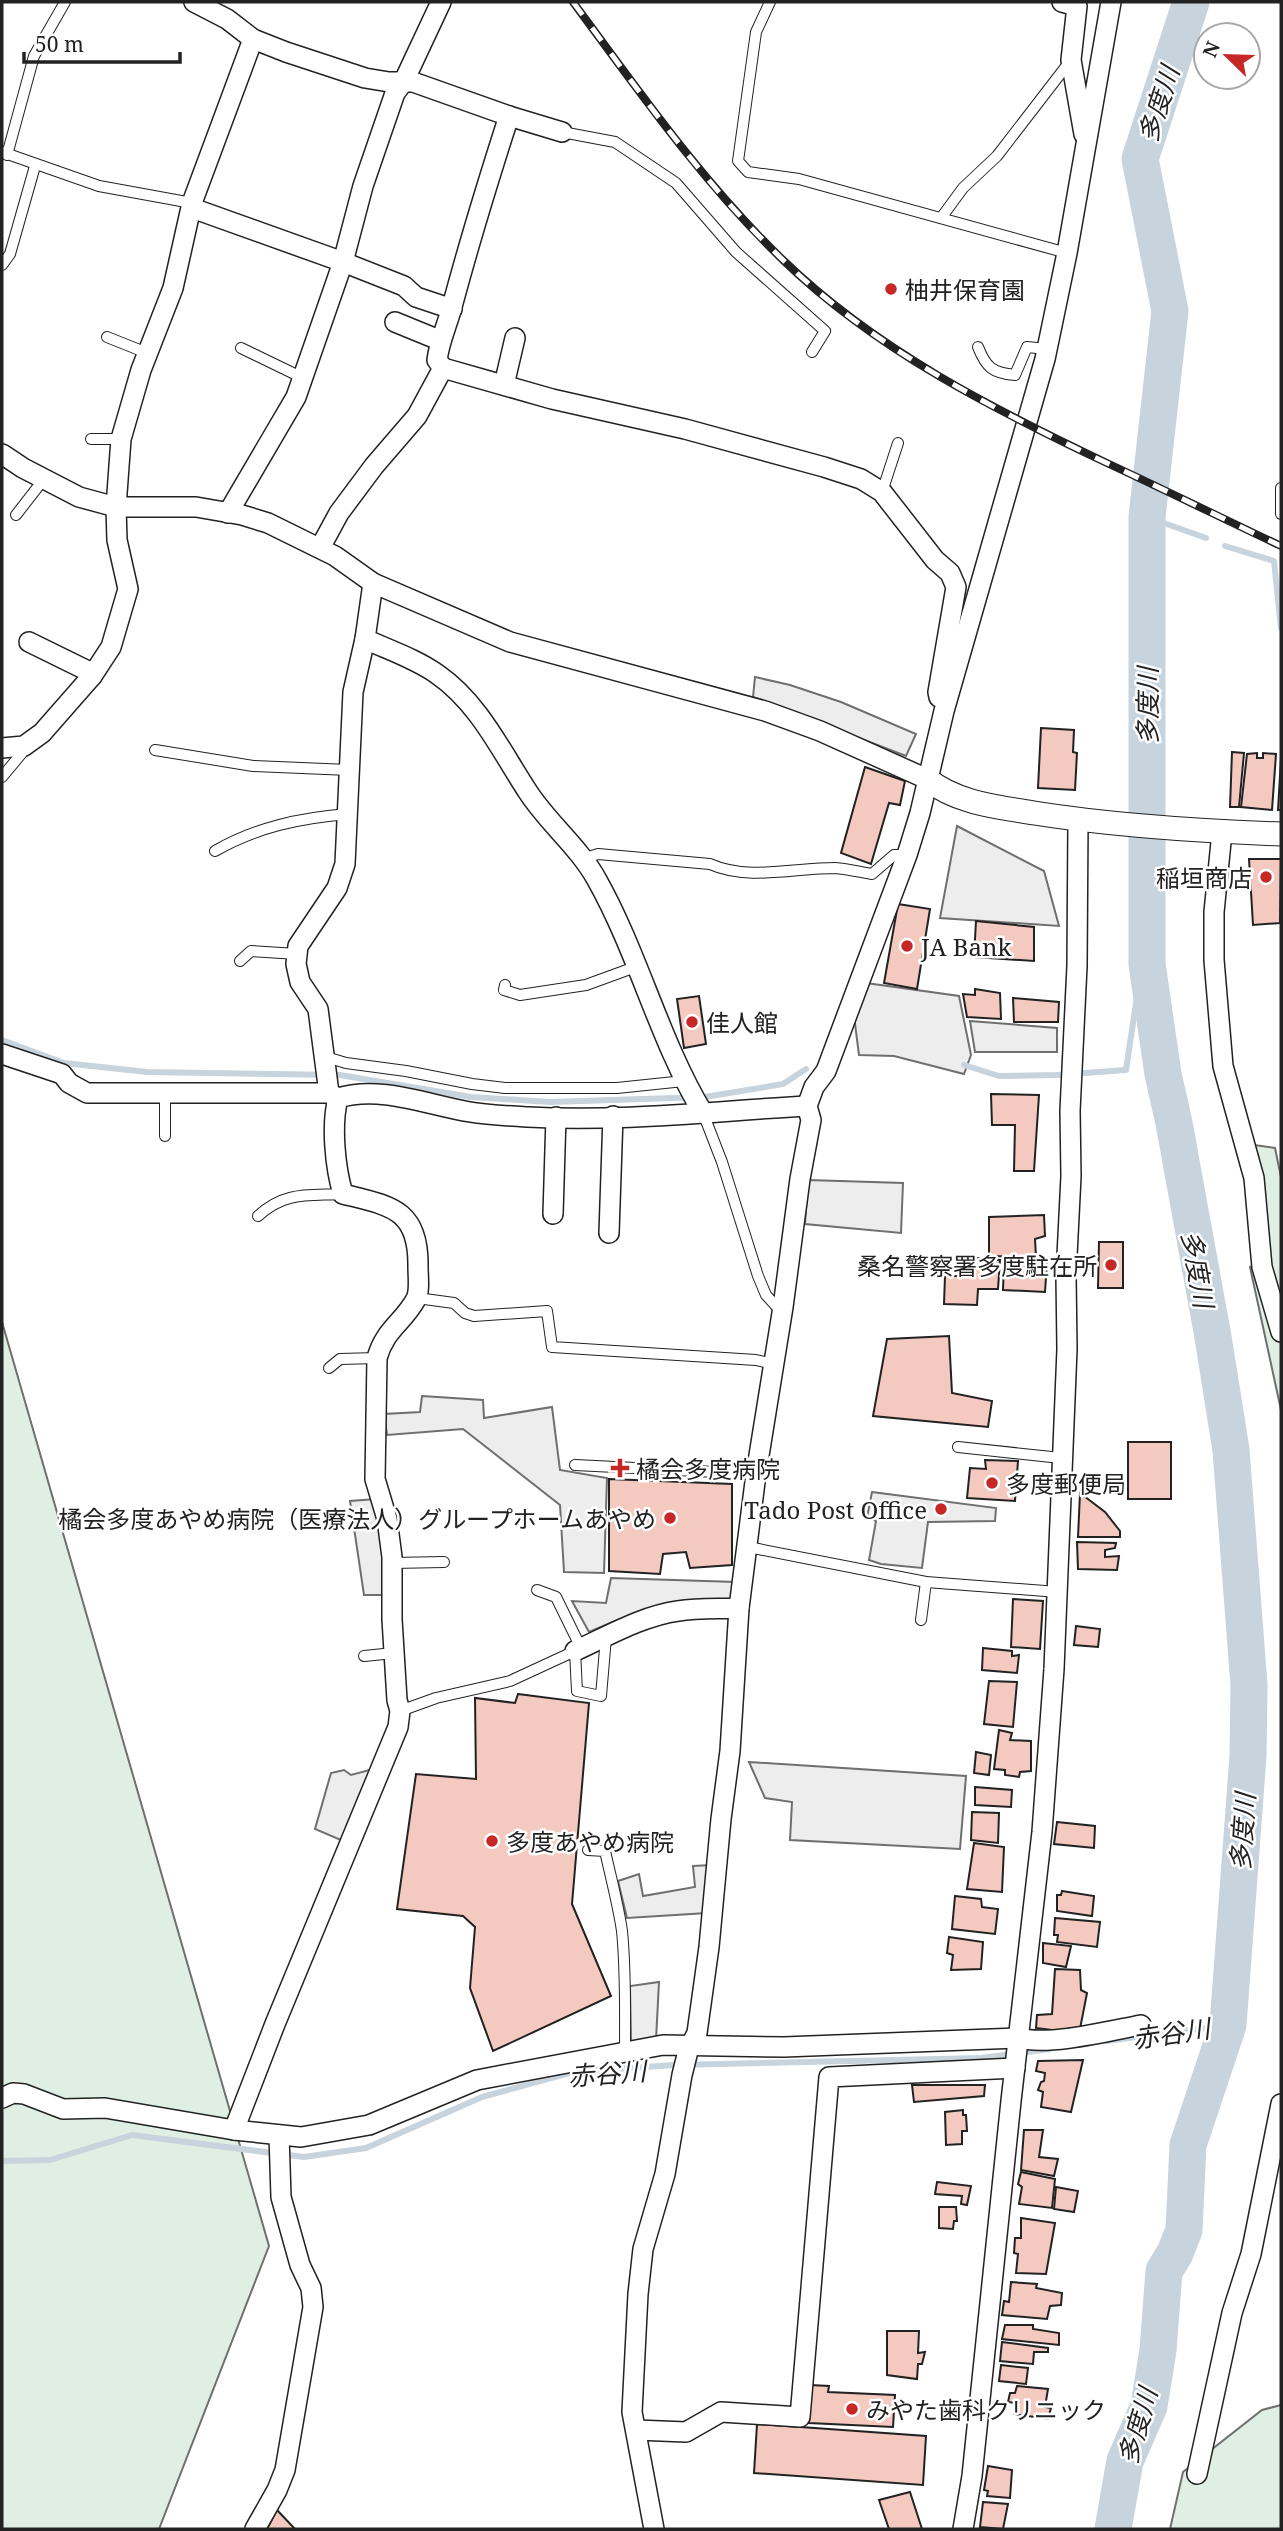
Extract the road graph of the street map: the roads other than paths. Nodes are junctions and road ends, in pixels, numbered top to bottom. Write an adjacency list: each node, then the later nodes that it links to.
1 (65, 2): 14 (lane)
2 (441, 2): 10 (street)
3 (770, 2): 17 (lane)
4 (1119, 2): 7 (lane)
5 (1077, 3): 9 (street)
6 (206, 4): 8 (street)
7 (1110, 11): 13 (street)
8 (253, 39): 10 (street); 16 (street)
9 (1072, 60): 13 (street); 17 (lane)
10 (404, 81): 11 (street); 19 (street)
11 (509, 117): 12 (street); 21 (street)
12 (562, 132): 29 (lane)
13 (1085, 142): 18 (street)
14 (4, 153): 15 (lane)
15 (35, 166): 16 (lane); 20 (lane)
16 (192, 206): 19 (street); 30 (street)
17 (941, 218): 18 (lane)
18 (1067, 253): 28 (street)
19 (343, 262): 21 (street); 32 (street)
20 (2, 265)
21 (452, 309): 25 (street)
22 (395, 322): 25 (street)
23 (107, 337): 30 (lane)
24 (515, 338): 33 (street)
25 (439, 340): 31 (street)
26 (978, 347): 28 (lane)
27 (241, 348): 32 (lane)
28 (1047, 349): 50 (street)
29 (813, 352)
30 (147, 353): 35 (street)
31 (443, 368): 33 (street); 45 (street)
32 (303, 378): 42 (street)
33 (504, 385): 40 (street)
34 (91, 439): 35 (lane)
35 (121, 439): 41 (street)
36 (898, 443): 40 (lane)
37 (2, 454): 38 (street)
38 (44, 479): 41 (street); 44 (lane)
39 (1281, 488): 43 (lane)
40 (883, 492): 50 (street)
41 (116, 506): 42 (street); 49 (street)
42 (228, 513): 45 (street)
43 (1281, 514)
44 (16, 516)
45 (320, 548): 46 (street)
46 (373, 583): 47 (street); 56 (street)
47 (365, 639): 54 (street); 63 (street)
48 (29, 642): 49 (street)
49 (92, 676): 51 (street)
50 (944, 711): 56 (street)
51 (24, 746): 52 (street); 55 (lane)
52 (2, 748)
53 (155, 750): 54 (lane)
54 (349, 770): 57 (street)
55 (2, 777)
56 (927, 779): 58 (street); 62 (street)
57 (347, 814): 61 (lane); 64 (street)
58 (1086, 822): 59 (street); 89 (street)
59 (1217, 832): 60 (street); 84 (street)
60 (1281, 834)
61 (215, 851)
62 (907, 855): 63 (lane); 73 (street)
63 (582, 859): 66 (street)
64 (297, 954): 65 (lane); 69 (street)
65 (240, 961)
66 (638, 966): 67 (lane); 70 (street)
67 (505, 985)
68 (2, 1054): 71 (street)
69 (326, 1058): 70 (lane); 72 (street)
70 (684, 1081): 74 (street)
71 (165, 1092): 72 (street); 77 (lane)
72 (333, 1095): 76 (street); 78 (street)
73 (807, 1106): 74 (street); 83 (street)
74 (703, 1113): 75 (street); 83 (lane)
75 (613, 1116): 76 (street); 81 (street)
76 (556, 1117): 79 (street)
77 (165, 1136)
78 (342, 1194): 80 (lane); 82 (street)
79 (553, 1214)
80 (258, 1216)
81 (609, 1233)
82 (417, 1297): 85 (street); 86 (lane)
83 (783, 1307): 86 (street)
84 (1281, 1332)
85 (377, 1357): 87 (lane); 94 (street)
86 (773, 1364): 91 (street)
87 (329, 1368)
88 (958, 1447): 89 (lane)
89 (1061, 1458): 97 (street)
90 (575, 1465): 91 (lane)
91 (756, 1474): 92 (street)
92 (748, 1547): 95 (lane); 98 (street)
93 (444, 1562): 94 (lane)
94 (392, 1563): 102 (street)
95 (926, 1582): 97 (lane); 99 (lane)
96 (537, 1590): 101 (lane)
97 (1058, 1592): 107 (street)
98 (739, 1608): 100 (street); 108 (street)
99 (921, 1620)
100 (606, 1636): 101 (street); 101 (lane)
101 (578, 1650): 104 (lane)
102 (394, 1653): 103 (lane); 104 (street)
103 (364, 1656)
104 (400, 1711): 113 (street)
105 (588, 1850): 109 (lane)
106 (1141, 2025): 107 (street)
107 (1018, 2038): 108 (street); 110 (street)
108 (689, 2049): 109 (street); 115 (street)
109 (625, 2052): 114 (street)
110 (1015, 2068): 115 (street); 119 (street)
111 (2, 2098): 113 (street)
112 (1281, 2104): 116 (street)
113 (234, 2130): 114 (street)
114 (279, 2135): 117 (street)
115 (636, 2430): 118 (street)
116 (1197, 2474)
117 (255, 2529)
118 (654, 2529)
119 (962, 2529)

